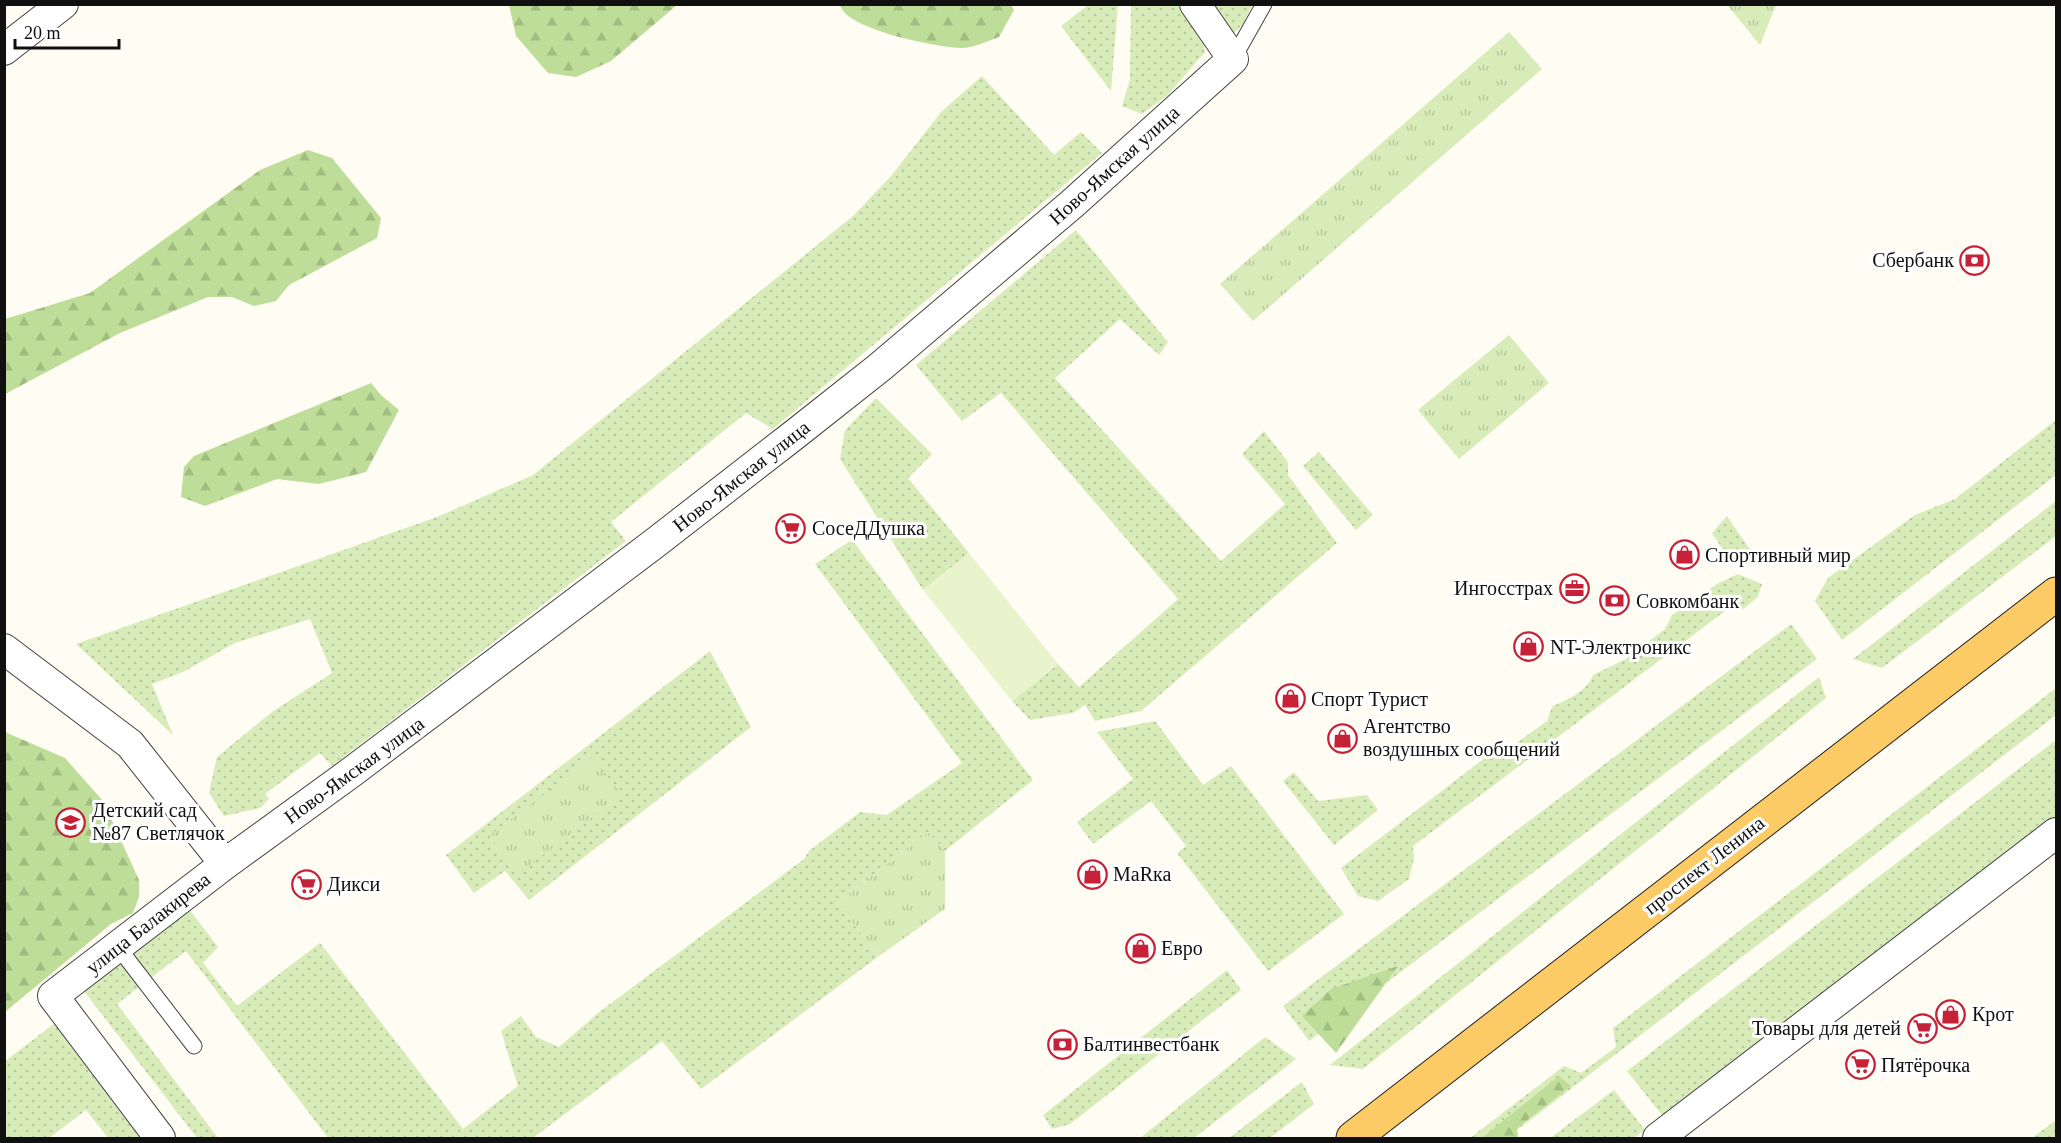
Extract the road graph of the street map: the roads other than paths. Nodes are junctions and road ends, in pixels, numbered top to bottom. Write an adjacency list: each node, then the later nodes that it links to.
1 (63, 4): 4 (street)
2 (1196, 4): 5 (street)
3 (1264, 4): 5 (lane)
4 (4, 50)
5 (1233, 59): 9 (street, Ново-Ямская улица)
6 (2056, 594): 13 (main road, проспект Ленина)
7 (4, 649): 9 (street, улица Балакирева)
8 (2056, 833): 14 (street)
9 (225, 864): 10 (street, улица Балакирева)
10 (118, 947): 11 (lane); 12 (street, улица Балакирева)
11 (194, 1046)
12 (160, 1138)
13 (1353, 1138)
14 (1658, 1138)

